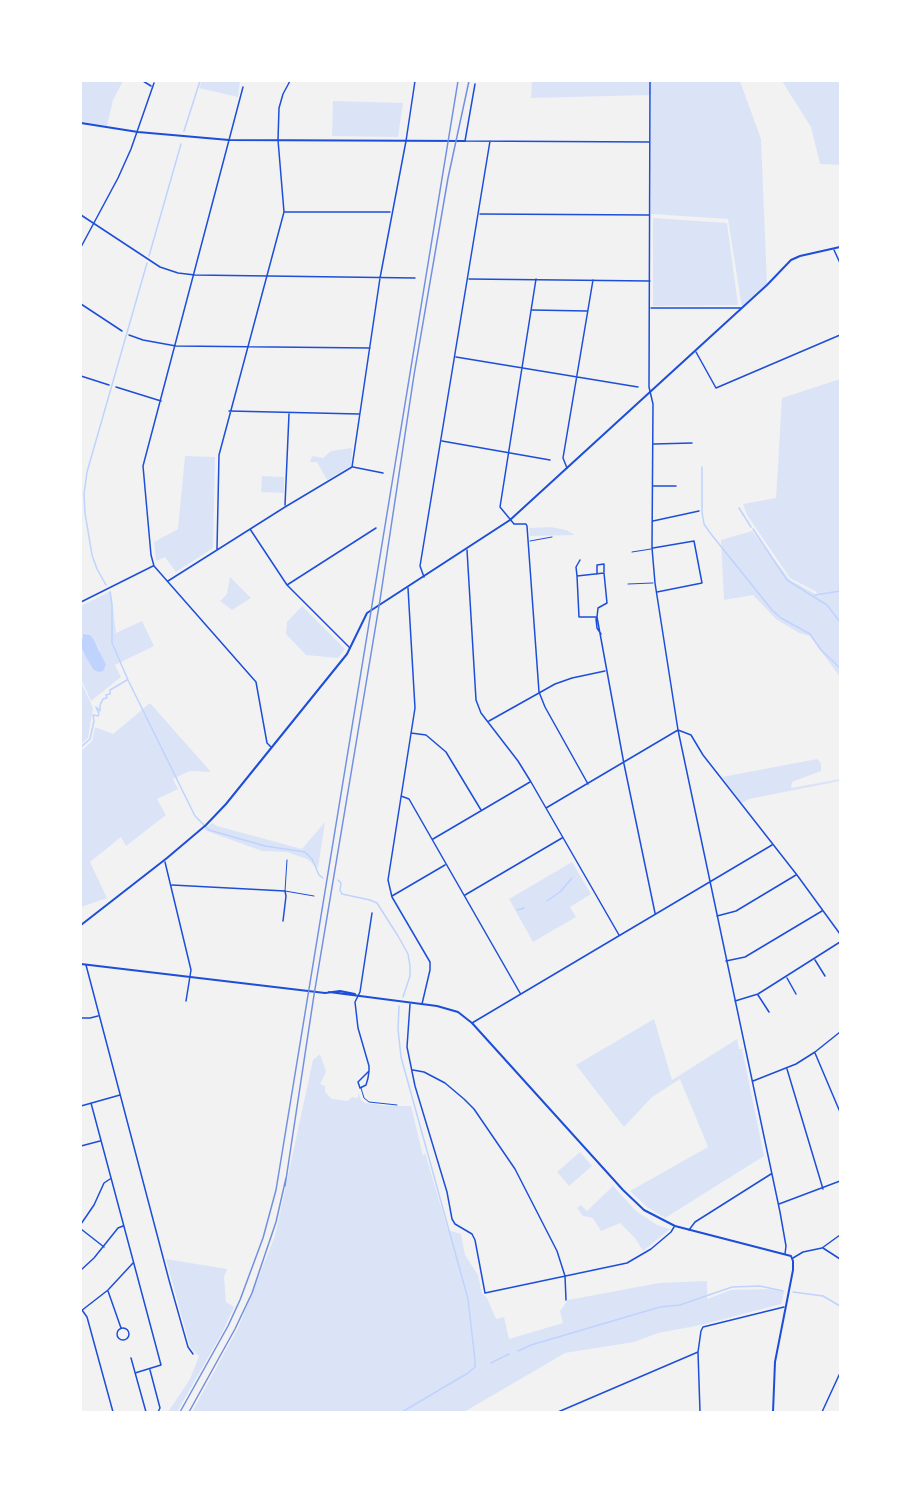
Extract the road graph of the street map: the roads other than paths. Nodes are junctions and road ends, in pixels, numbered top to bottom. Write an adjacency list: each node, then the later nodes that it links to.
1 (143, 81): 7 (street)
2 (290, 81): 12 (street)
3 (416, 81): 13 (street)
4 (650, 81): 16 (street)
5 (154, 83): 7 (street)
6 (475, 84): 14 (street)
7 (152, 87): 10 (street)
8 (243, 87): 11 (street)
9 (81, 123): 10 (street)
10 (138, 132): 11 (street); 22 (street)
11 (229, 140): 12 (street); 27 (street)
12 (279, 140): 13 (street); 17 (street)
13 (406, 141): 14 (street); 18 (street)
14 (465, 141): 15 (street)
15 (490, 141): 16 (street); 19 (street)
16 (650, 142): 21 (street)
17 (284, 212): 18 (street); 28 (street)
18 (391, 212): 29 (street)
19 (479, 213): 21 (street); 31 (street)
20 (81, 215): 22 (street)
21 (649, 215): 34 (street)
22 (94, 223): 23 (street); 27 (street)
23 (81, 247)
24 (840, 247): 25 (street)
25 (833, 249): 26 (street); 37 (street)
26 (840, 263)
27 (195, 275): 28 (street); 43 (street)
28 (266, 277): 29 (street); 44 (street)
29 (380, 278): 30 (street); 45 (street)
30 (415, 278)
31 (468, 279): 32 (street); 47 (street)
32 (536, 279): 33 (street); 38 (street)
33 (593, 280): 34 (street); 39 (street)
34 (651, 281): 36 (street)
35 (81, 304): 40 (street)
36 (651, 308): 37 (street); 54 (street)
37 (742, 308): 46 (street)
38 (531, 310): 39 (street); 48 (street)
39 (588, 311): 50 (street)
40 (122, 331)
41 (129, 335): 43 (street)
42 (840, 335): 46 (street)
43 (176, 346): 44 (street); 55 (street)
44 (247, 346): 45 (street); 56 (street)
45 (371, 348): 58 (street)
46 (695, 351): 54 (street)
47 (455, 357): 48 (street); 59 (street)
48 (521, 368): 50 (street); 62 (street)
49 (81, 376): 51 (street)
50 (578, 378): 53 (street); 65 (street)
51 (109, 385)
52 (116, 387): 55 (street)
53 (638, 387)
54 (651, 391): 61 (street); 65 (street)
55 (161, 401): 82 (street)
56 (229, 411): 57 (street); 78 (street)
57 (289, 413): 58 (street); 69 (street)
58 (360, 414): 64 (street)
59 (441, 441): 62 (street); 86 (street)
60 (692, 443): 61 (street)
61 (652, 444): 67 (street)
62 (507, 452): 63 (street); 71 (street)
63 (550, 460)
64 (352, 467): 66 (street); 69 (street)
65 (567, 468): 71 (street)
66 (383, 472)
67 (653, 486): 68 (street); 72 (street)
68 (676, 486)
69 (285, 507): 74 (street)
70 (699, 511): 72 (street)
71 (510, 520): 76 (street); 79 (street)
72 (653, 520): 77 (street)
73 (376, 528): 90 (street)
74 (250, 529): 78 (street); 90 (street)
75 (552, 537): 76 (lane)
76 (528, 541): 97 (street)
77 (652, 548): 80 (lane); 88 (street); 92 (street)
78 (217, 550): 87 (street)
79 (467, 550): 86 (street); 98 (street)
80 (632, 552)
81 (580, 560): 85 (street)
82 (154, 566): 87 (street); 93 (street)
83 (604, 573): 84 (street); 84 (street); 94 (street)
84 (597, 574): 85 (street)
85 (577, 576): 94 (street)
86 (424, 577): 91 (street)
87 (166, 582): 101 (street)
88 (655, 582): 89 (lane); 92 (street)
89 (628, 584)
90 (287, 585): 95 (street)
91 (408, 587): 95 (street); 100 (street)
92 (657, 592): 99 (street)
93 (81, 602)
94 (597, 617): 96 (street)
95 (351, 648): 101 (street)
96 (605, 670): 97 (street); 102 (street)
97 (539, 692): 98 (street); 104 (street)
98 (488, 722): 103 (street)
99 (678, 730): 102 (street); 110 (street); 115 (street)
100 (411, 733): 105 (street); 107 (street)
101 (272, 748): 112 (street)
102 (624, 764): 104 (street); 123 (street)
103 (531, 782): 106 (street); 107 (street)
104 (588, 784): 106 (street)
105 (401, 796): 109 (street); 120 (street)
106 (546, 808): 108 (street)
107 (481, 811): 109 (street)
108 (562, 837): 118 (street); 128 (street)
109 (432, 839): 113 (street)
110 (773, 844): 114 (street); 115 (street)
111 (287, 860): 117 (lane)
112 (164, 861): 116 (street); 126 (street)
113 (446, 865): 118 (street); 120 (street)
114 (797, 875): 121 (street); 124 (street)
115 (709, 881): 123 (street); 124 (street)
116 (172, 885): 117 (street); 134 (street)
117 (285, 891): 119 (lane); 125 (street)
118 (464, 895): 137 (street)
119 (314, 896)
120 (392, 897): 144 (street)
121 (823, 910): 127 (street); 131 (street)
122 (372, 913): 140 (street)
123 (656, 914): 128 (street)
124 (717, 916): 131 (street)
125 (283, 921)
126 (81, 925)
127 (840, 934)
128 (619, 935): 137 (street)
129 (840, 942): 130 (street)
130 (814, 959): 135 (street); 136 (street)
131 (726, 962): 141 (street)
132 (81, 964): 133 (street)
133 (86, 964): 134 (street); 146 (street)
134 (190, 976): 140 (street); 142 (street)
135 (825, 976)
136 (786, 977): 138 (street); 139 (street)
137 (520, 994): 148 (street)
138 (758, 994): 141 (street); 145 (street)
139 (796, 994)
140 (358, 996): 143 (street); 153 (street)
141 (735, 1000): 154 (street)
142 (186, 1002)
143 (410, 1003): 144 (street); 152 (street)
144 (423, 1004): 148 (street)
145 (769, 1012)
146 (99, 1015): 147 (street); 156 (street)
147 (81, 1018)
148 (472, 1023): 170 (street)
149 (840, 1032): 150 (street)
150 (815, 1053): 151 (street); 160 (street)
151 (787, 1068): 154 (street); 166 (street)
152 (411, 1070): 181 (street); 181 (street)
153 (369, 1071): 155 (street); 155 (street)
154 (752, 1082): 163 (street)
155 (361, 1088): 159 (lane)
156 (120, 1095): 157 (street); 188 (street)
157 (91, 1103): 158 (street); 161 (street)
158 (81, 1106)
159 (397, 1106)
160 (840, 1112)
161 (101, 1140): 162 (street); 164 (street)
162 (81, 1146)
163 (771, 1174): 167 (street); 172 (street)
164 (111, 1179): 168 (street); 169 (street)
165 (840, 1181): 166 (street)
166 (823, 1189): 167 (street)
167 (778, 1204): 176 (street)
168 (81, 1224)
169 (123, 1226): 174 (street); 179 (street)
170 (675, 1226): 172 (street); 181 (street)
171 (81, 1229): 174 (street)
172 (689, 1230): 176 (street)
173 (840, 1235): 175 (street)
174 (104, 1247): 180 (street)
175 (822, 1248): 177 (street); 178 (street)
176 (787, 1254): 177 (street)
177 (792, 1258): 184 (street)
178 (840, 1259)
179 (134, 1262): 182 (street); 190 (street)
180 (81, 1269)
181 (565, 1276): 183 (street)
182 (108, 1290): 185 (street); 186 (street)
183 (566, 1300)
184 (785, 1307): 187 (street); 198 (street)
185 (82, 1310): 193 (street)
186 (121, 1328): 186 (street)
187 (698, 1352): 196 (street); 197 (street)
188 (193, 1354)
189 (131, 1358): 191 (street)
190 (150, 1369): 191 (street); 195 (street)
191 (135, 1373): 194 (street)
192 (840, 1373): 199 (street)
193 (113, 1412)
194 (146, 1412)
195 (158, 1412)
196 (558, 1412)
197 (700, 1412)
198 (773, 1412)
199 (822, 1412)

